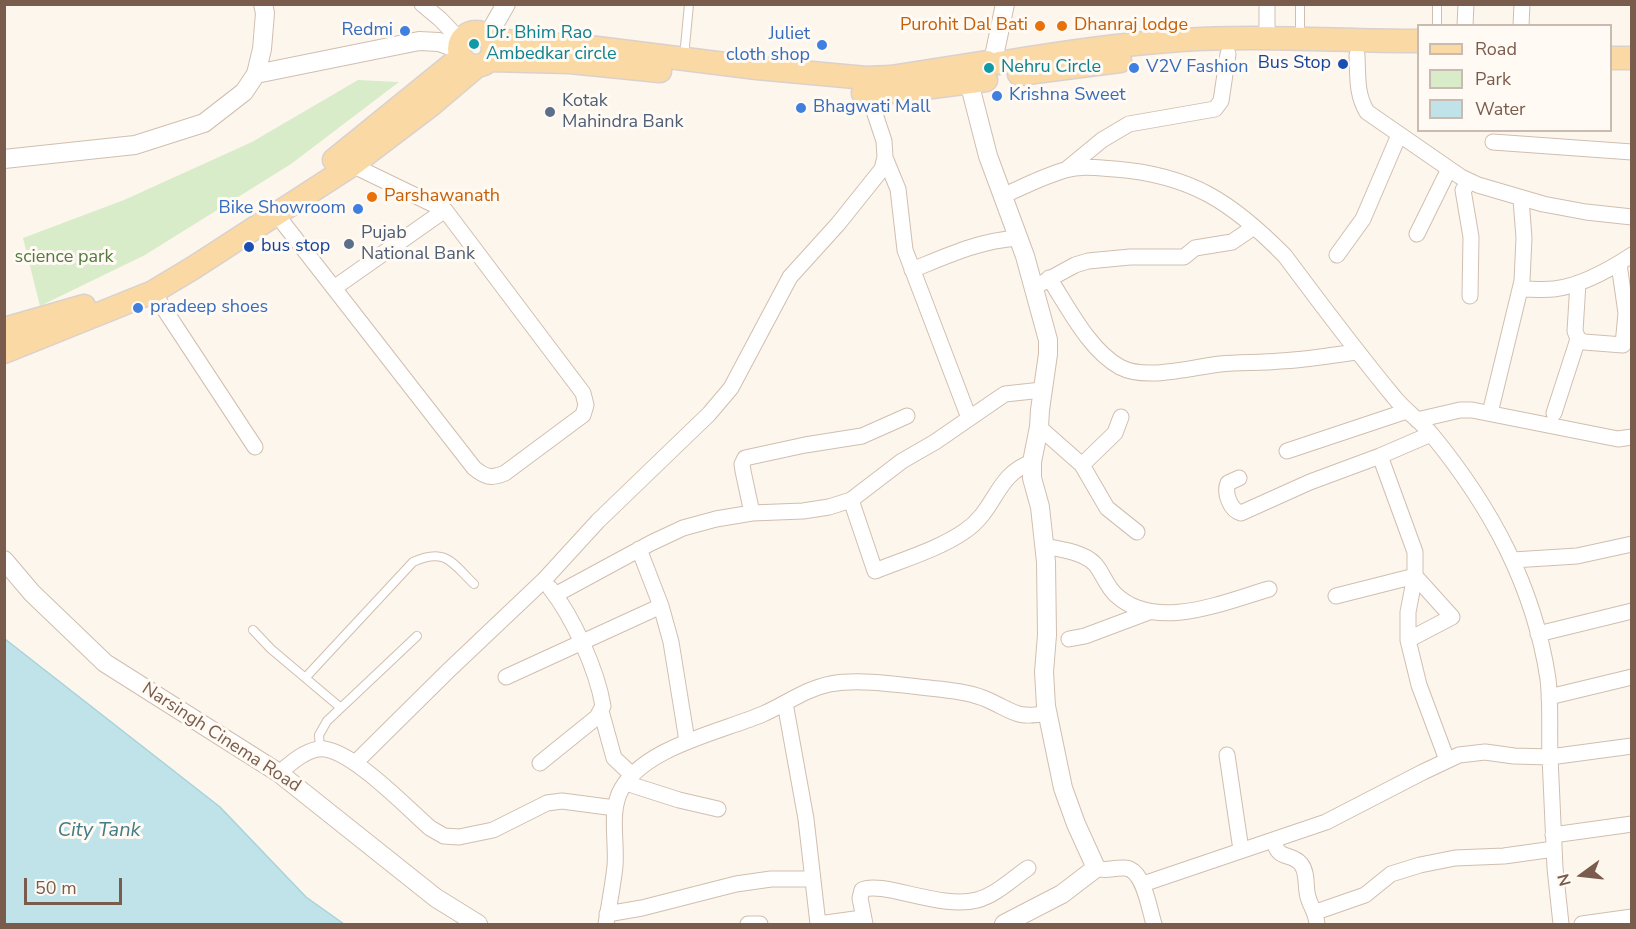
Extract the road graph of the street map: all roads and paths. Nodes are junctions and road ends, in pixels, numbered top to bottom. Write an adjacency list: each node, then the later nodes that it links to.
1 (263, 4): 28 (street)
2 (422, 4): 11 (street)
3 (506, 4): 20 (street)
4 (689, 4): 26 (lane)
5 (1005, 4): 27 (street)
6 (1267, 4): 15 (street)
7 (1300, 4): 16 (lane)
8 (1437, 4): 12 (lane)
9 (1466, 4): 13 (street)
10 (1522, 4): 14 (street)
11 (440, 12): 20 (street)
12 (1437, 24)
13 (1465, 24)
14 (1521, 24)
15 (1267, 38): 16 (main road); 27 (main road)
16 (1300, 38): 17 (main road)
17 (1417, 41)
18 (1612, 43): 19 (main road)
19 (1632, 43)
20 (475, 50): 26 (main road); 28 (street); 34 (main road); 56 (main road)
21 (1228, 54): 22 (main road); 27 (main road); 37 (street)
22 (1357, 55): 23 (main road); 30 (street)
23 (1417, 56)
24 (1612, 58): 25 (main road)
25 (1632, 58)
26 (684, 67): 27 (main road); 29 (main road)
27 (989, 71): 29 (main road); 39 (street)
28 (256, 74): 33 (street)
29 (868, 93): 35 (street)
30 (1399, 135): 36 (street); 47 (street)
31 (1493, 142): 32 (street)
32 (1632, 152)
33 (4, 159)
34 (352, 165): 41 (street); 42 (main road)
35 (882, 169): 49 (street); 85 (street)
36 (1449, 169): 38 (street); 45 (street)
37 (1066, 170): 39 (street); 44 (street)
38 (1470, 182): 40 (street); 55 (street)
39 (1002, 196): 46 (street)
40 (1521, 199): 43 (street); 53 (street)
41 (445, 210): 52 (street); 52 (street)
42 (277, 215): 52 (street); 54 (main road)
43 (1632, 217)
44 (1254, 226): 50 (street); 59 (street)
45 (1417, 234)
46 (1018, 238): 49 (street); 50 (street)
47 (1337, 255)
48 (1625, 260): 51 (street); 57 (street)
49 (912, 270): 66 (street)
50 (1042, 283): 59 (street); 60 (street)
51 (1578, 283): 53 (street); 57 (street)
52 (334, 288)
53 (1521, 289): 61 (street)
54 (153, 292): 58 (main road); 70 (street)
55 (1470, 296)
56 (4, 330): 58 (main road)
57 (1578, 339): 62 (street)
58 (4, 352)
59 (1358, 352): 64 (street)
60 (1042, 390): 66 (street); 67 (street)
61 (1490, 413): 64 (street); 69 (street)
62 (1554, 413)
63 (908, 416): 77 (street)
64 (1412, 416): 68 (street); 71 (street)
65 (1121, 417): 74 (street)
66 (969, 418): 76 (street)
67 (1040, 427): 73 (street); 74 (street)
68 (1431, 434): 72 (street); 83 (street)
69 (1632, 437)
70 (255, 447)
71 (1287, 451)
72 (1380, 456): 75 (street); 84 (street)
73 (1032, 462): 76 (street); 80 (street)
74 (1082, 465): 78 (street)
75 (1239, 478)
76 (851, 500): 77 (street)
77 (752, 513): 81 (street)
78 (1137, 532)
79 (1632, 544): 83 (street)
80 (1044, 546): 92 (street); 106 (street)
81 (639, 549): 88 (street); 90 (street)
82 (4, 560): 115 (street, Narsingh Cinema Road)
83 (1513, 560): 94 (street)
84 (1415, 576): 89 (street); 97 (street); 97 (street)
85 (544, 580): 88 (street); 113 (street)
86 (474, 584): 99 (lane)
87 (1269, 589): 92 (street)
88 (555, 595): 98 (street)
89 (1336, 597)
90 (661, 606): 98 (street); 107 (street)
91 (1632, 611): 94 (street)
92 (1149, 612): 96 (street)
93 (253, 630): 99 (lane)
94 (1538, 634): 102 (street)
95 (417, 636): 104 (lane)
96 (1069, 639)
97 (1408, 640): 112 (street)
98 (582, 643): 100 (street); 105 (street)
99 (306, 677): 104 (lane)
100 (506, 677)
101 (1632, 677): 102 (street)
102 (1549, 697): 111 (street)
103 (785, 703): 106 (street); 107 (street); 125 (street)
104 (341, 708): 109 (lane)
105 (601, 711): 114 (street); 116 (street)
106 (1047, 713): 124 (street)
107 (687, 741): 116 (street)
108 (1632, 746): 111 (street)
109 (320, 749): 113 (street); 115 (street)
110 (1227, 755): 122 (street)
111 (1550, 757): 112 (street); 121 (street)
112 (1447, 760): 120 (street)
113 (356, 762): 117 (street)
114 (540, 763)
115 (279, 772): 131 (street, Narsingh Cinema Road)
116 (628, 779): 117 (street); 118 (street)
117 (615, 808): 129 (street)
118 (718, 809)
119 (1632, 824): 121 (street)
120 (1274, 840): 122 (street); 128 (street)
121 (1554, 842): 128 (street); 137 (street)
122 (1241, 850): 126 (street)
123 (1028, 868): 130 (street)
124 (1096, 868): 126 (street); 135 (street)
125 (812, 879): 129 (street); 134 (street)
126 (1143, 884): 136 (street)
127 (1632, 917): 138 (street)
128 (1317, 918)
129 (607, 919)
130 (863, 921): 134 (street)
131 (478, 924)
132 (748, 924): 133 (street)
133 (760, 924)
134 (818, 924)
135 (1004, 924)
136 (1154, 924)
137 (1561, 924)
138 (1582, 924)

